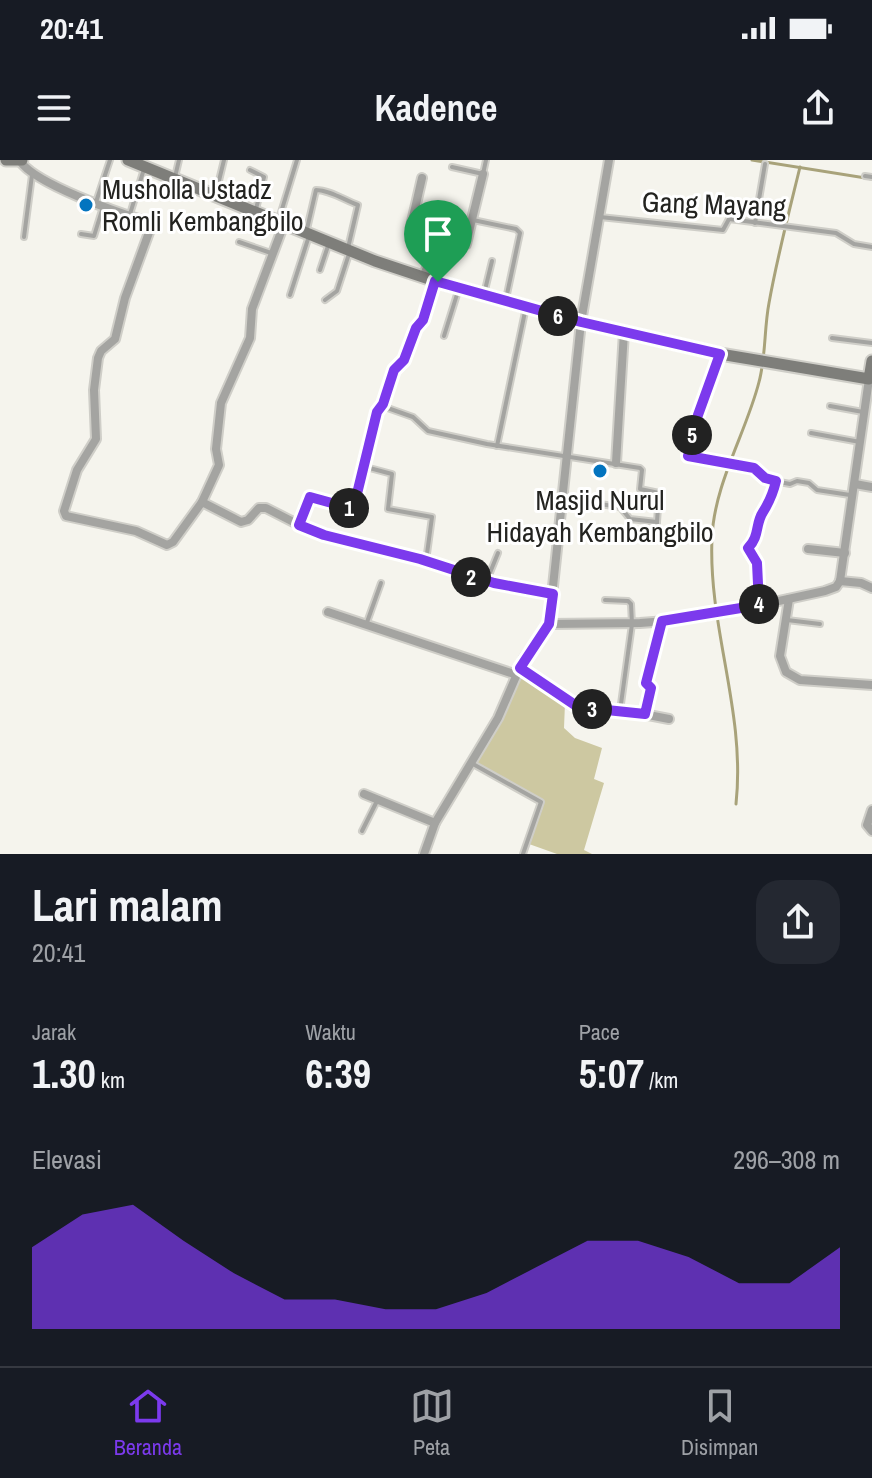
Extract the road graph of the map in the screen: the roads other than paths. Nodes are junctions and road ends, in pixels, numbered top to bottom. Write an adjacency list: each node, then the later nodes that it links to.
1 (6, 160): 2 (street)
2 (21, 160): 15 (street)
3 (110, 160): 21 (lane)
4 (128, 160): 11 (street)
5 (179, 160): 18 (lane)
6 (224, 160): 20 (lane)
7 (297, 160): 26 (lane)
8 (486, 160): 14 (lane)
9 (609, 160): 24 (street)
10 (765, 164): 27 (lane)
11 (145, 166): 18 (street); 23 (lane)
12 (452, 167): 14 (lane)
13 (250, 170): 22 (lane)
14 (483, 174): 25 (street)
15 (32, 175): 21 (street); 30 (lane)
16 (865, 176): 17 (lane)
17 (872, 177)
18 (175, 178): 20 (street)
19 (422, 178): 35 (street)
20 (215, 196): 22 (street)
21 (100, 204): 23 (street); 28 (lane)
22 (255, 213): 26 (street)
23 (129, 216): 69 (street)
24 (598, 217): 27 (lane, Gang Mayang); 46 (street)
25 (473, 220): 35 (street); 44 (lane)
26 (281, 223): 29 (street); 36 (street)
27 (755, 223): 33 (lane, Gang Mayang)
28 (81, 234)
29 (308, 234): 32 (street); 34 (lane); 41 (lane)
30 (24, 237)
31 (239, 242): 36 (lane)
32 (329, 243): 34 (street); 38 (lane)
33 (872, 247)
34 (348, 251): 39 (street); 43 (lane)
35 (431, 253): 39 (street)
36 (273, 254): 69 (street)
37 (492, 261): 42 (lane)
38 (320, 270)
39 (429, 279): 40 (street); 54 (lane)
40 (459, 288): 42 (street); 48 (lane)
41 (290, 295)
42 (483, 295): 44 (street)
43 (325, 300)
44 (505, 302): 45 (street)
45 (526, 307): 46 (street); 59 (lane)
46 (581, 322): 47 (street); 61 (street)
47 (624, 332): 51 (street); 62 (street)
48 (444, 336)
49 (832, 338): 50 (lane)
50 (872, 343)
51 (720, 354): 53 (street); 60 (street)
52 (872, 361): 53 (street)
53 (871, 379): 56 (street)
54 (382, 406): 59 (lane); 63 (lane)
55 (830, 406): 56 (lane)
56 (867, 415): 58 (street)
57 (811, 433): 58 (lane)
58 (861, 442): 65 (street)
59 (497, 446): 61 (lane)
60 (688, 456): 64 (lane)
61 (566, 457): 62 (lane); 68 (street)
62 (616, 463): 70 (lane)
63 (362, 466): 71 (lane); 76 (lane)
64 (776, 481): 67 (lane); 84 (lane)
65 (855, 484): 66 (street); 67 (street)
66 (872, 487)
67 (853, 495): 75 (street)
68 (562, 498): 70 (lane); 81 (street)
69 (202, 502): 71 (street)
70 (657, 522): 72 (lane)
71 (299, 525): 76 (street)
72 (656, 532)
73 (808, 549): 75 (street)
74 (498, 553): 77 (lane)
75 (845, 553): 78 (street)
76 (426, 561): 77 (street)
77 (487, 581): 81 (street)
78 (840, 581): 80 (street); 82 (street)
79 (381, 583): 91 (lane)
80 (872, 588)
81 (553, 594): 88 (street)
82 (789, 599): 84 (street); 86 (street)
83 (605, 600): 89 (lane)
84 (759, 605): 87 (street)
85 (328, 612): 91 (street)
86 (785, 620): 90 (lane); 93 (street)
87 (662, 621): 89 (street); 95 (lane)
88 (549, 624): 89 (street); 92 (street)
89 (632, 624): 94 (lane)
90 (820, 624)
91 (366, 625): 92 (street)
92 (518, 672): 94 (street); 97 (street)
93 (872, 685)
94 (620, 711): 95 (street)
95 (645, 714): 96 (street)
96 (669, 719)
97 (471, 763): 101 (street); 105 (lane)
98 (364, 794): 99 (street)
99 (378, 799): 101 (street); 102 (lane)
100 (872, 810): 103 (street)
101 (435, 823): 104 (street)
102 (362, 831)
103 (872, 831)
104 (424, 854)
105 (523, 854)

